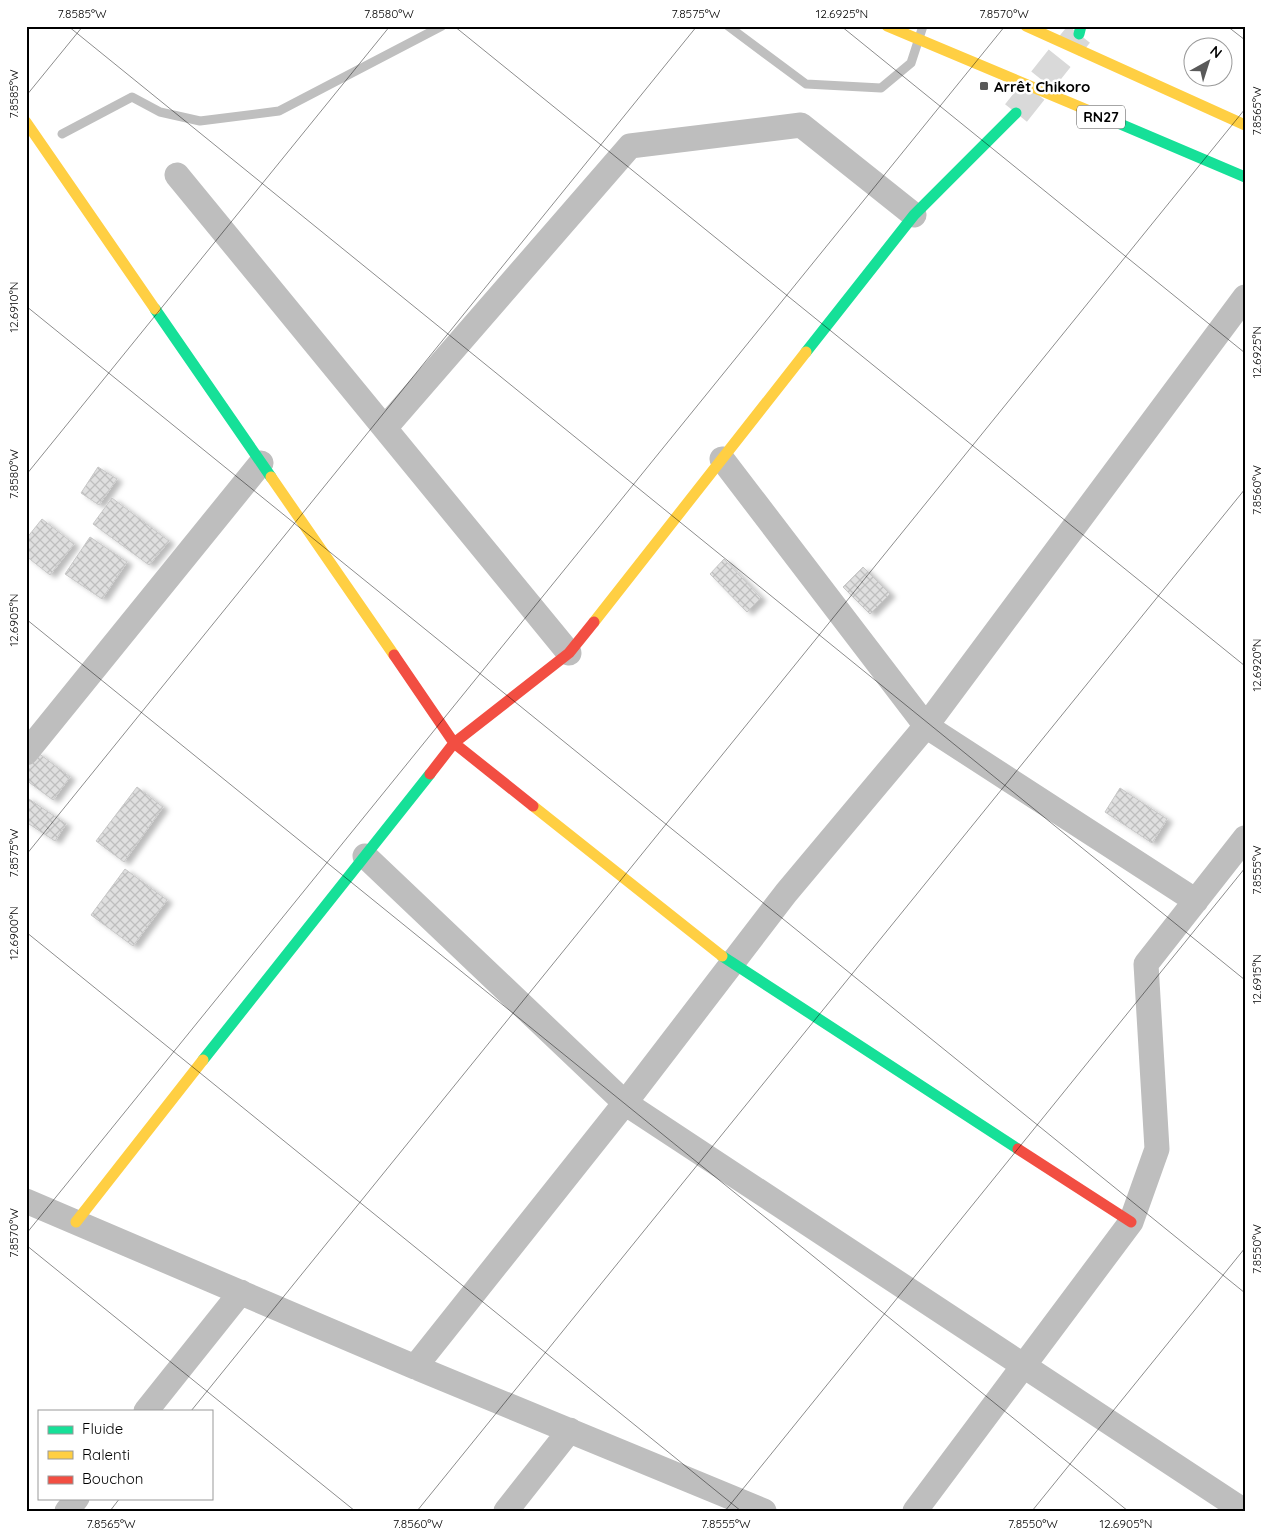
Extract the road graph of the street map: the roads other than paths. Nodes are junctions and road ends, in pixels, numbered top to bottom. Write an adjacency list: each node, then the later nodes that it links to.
1 (888, 26): 7 (street, RN27)
2 (1026, 26): 5 (street)
3 (1016, 113): 8 (street)
4 (26, 122): 12 (street)
5 (1245, 125)
6 (176, 175): 10 (street)
7 (1245, 177)
8 (914, 216): 10 (street); 11 (street)
9 (1245, 297): 14 (street)
10 (385, 428): 13 (street)
11 (722, 459): 13 (street); 14 (street)
12 (261, 463): 15 (street); 16 (street)
13 (569, 652): 15 (street)
14 (926, 726): 19 (street); 20 (street)
15 (454, 743): 18 (street); 20 (street)
16 (26, 752)
17 (1245, 838): 19 (street)
18 (365, 856): 21 (street); 23 (street)
19 (1196, 901): 24 (street)
20 (732, 964): 21 (street); 24 (street)
21 (625, 1103): 26 (street); 27 (street)
22 (26, 1201): 23 (street)
23 (76, 1222): 25 (street)
24 (1131, 1222): 26 (street)
25 (241, 1292): 27 (street); 28 (street)
26 (1024, 1365): 34 (street); 35 (street)
27 (415, 1367): 29 (street)
28 (147, 1410)
29 (570, 1430): 32 (street); 33 (street)
30 (75, 1500): 31 (street)
31 (67, 1511)
32 (506, 1511)
33 (764, 1511)
34 (915, 1511)
35 (1244, 1511)

